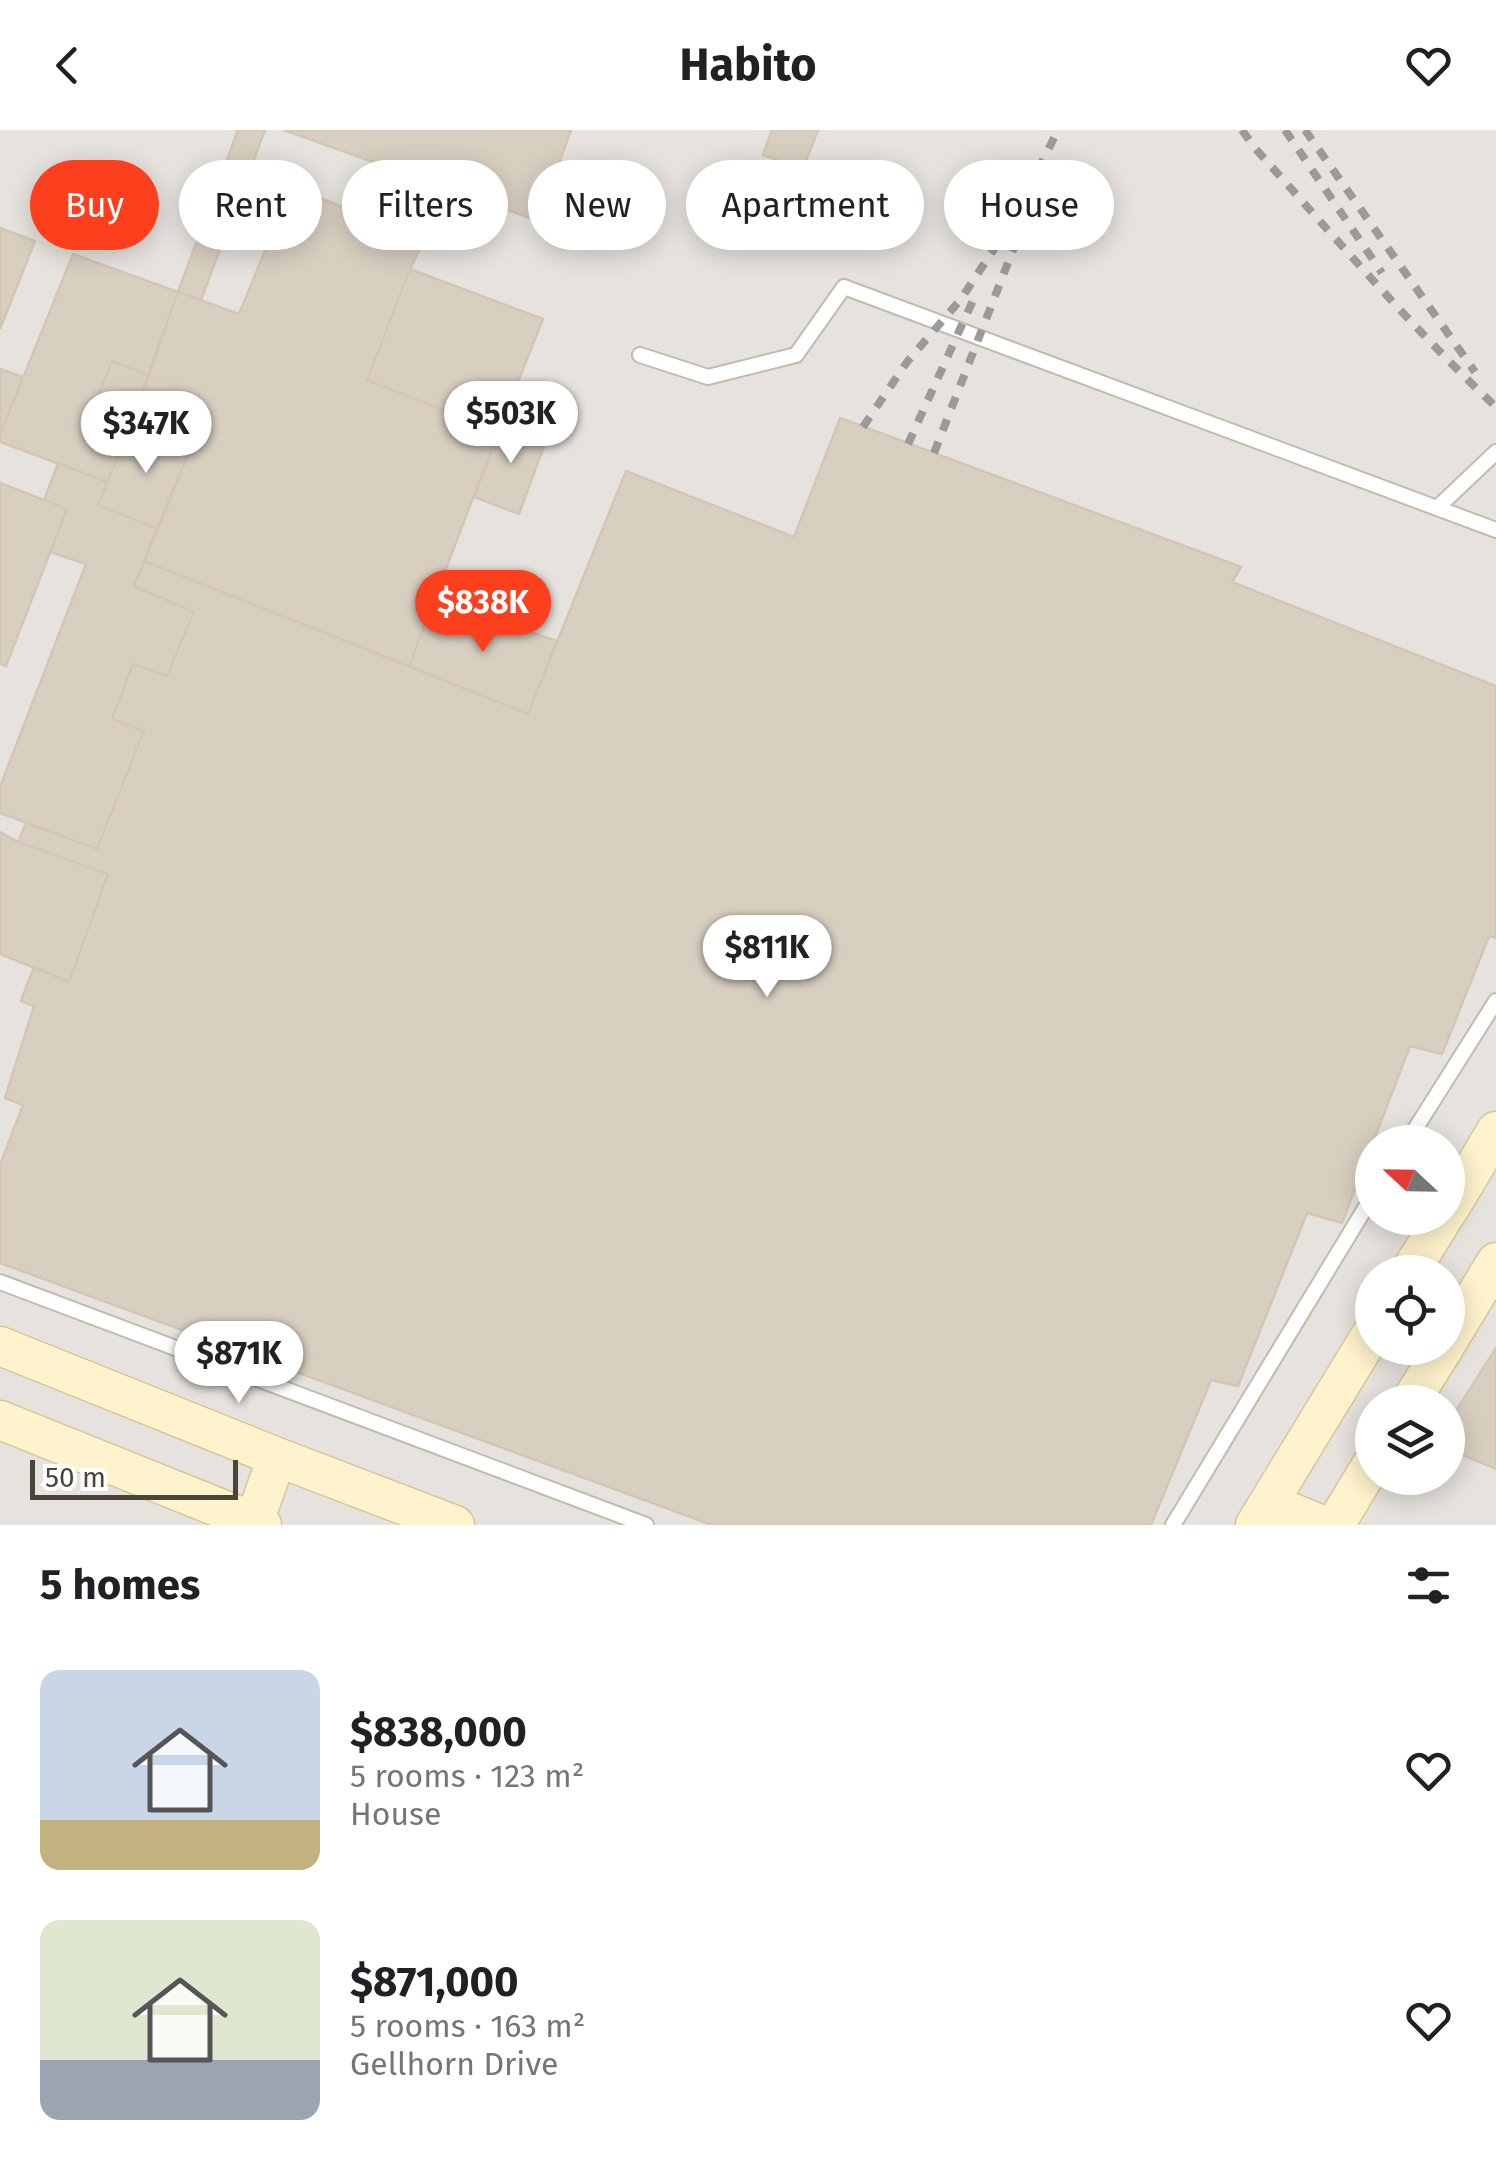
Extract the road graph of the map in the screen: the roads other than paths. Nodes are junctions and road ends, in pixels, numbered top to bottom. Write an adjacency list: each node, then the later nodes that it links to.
1 (640, 355): 3 (lane)
2 (1496, 452): 3 (lane)
3 (1438, 507): 4 (lane)
4 (1496, 530)
5 (1496, 1001): 6 (lane)
6 (1418, 1125)
7 (1496, 1132): 8 (main road)
8 (1465, 1183)
9 (1355, 1225): 22 (lane)
10 (1496, 1262): 12 (main road)
11 (0, 1282): 21 (lane)
12 (1465, 1313)
13 (0, 1346): 16 (main road)
14 (1355, 1361): 18 (main road)
15 (0, 1420): 19 (main road)
16 (277, 1457): 19 (main road); 20 (main road)
17 (1355, 1491): 24 (main road)
18 (1262, 1514): 23 (main road)
19 (258, 1524)
20 (454, 1525)
21 (646, 1525)
22 (1173, 1525)
23 (1322, 1525)
24 (1334, 1525)

